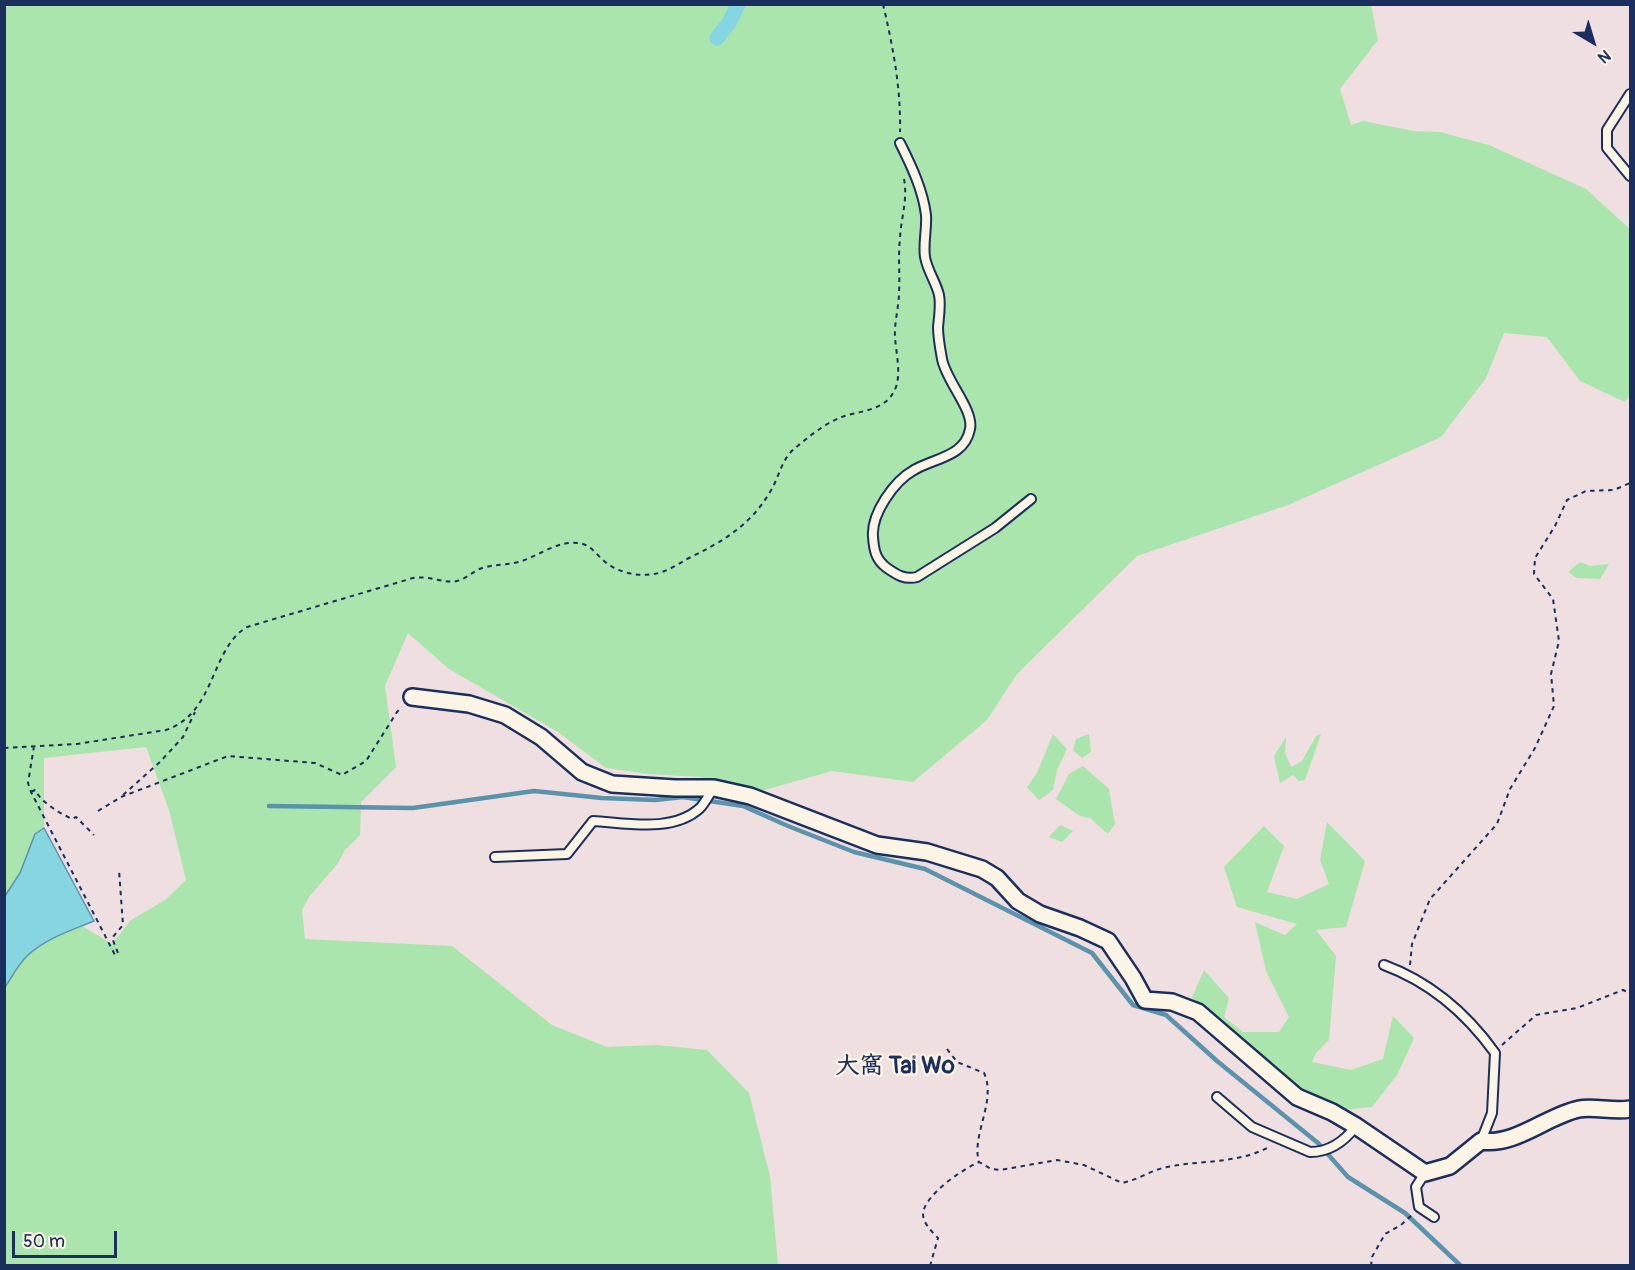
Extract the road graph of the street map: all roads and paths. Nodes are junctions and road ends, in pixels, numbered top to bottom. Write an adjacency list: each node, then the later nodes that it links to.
1 (883, 4): 3 (path)
2 (1630, 94): 5 (lane)
3 (900, 143): 7 (lane)
4 (903, 174): 9 (path)
5 (1630, 176)
6 (1630, 483): 20 (path)
7 (1031, 499)
8 (412, 697): 12 (street); 14 (path)
9 (196, 710): 10 (path); 14 (path)
10 (34, 745): 11 (path); 13 (path)
11 (4, 748)
12 (714, 788): 17 (lane); 26 (street)
13 (31, 792): 16 (path); 18 (path)
14 (121, 798): 15 (path)
15 (98, 811)
16 (94, 835)
17 (495, 857)
18 (119, 870)
19 (1384, 965): 20 (lane)
20 (1409, 974): 23 (lane)
21 (1630, 993): 23 (path)
22 (947, 1049): 29 (path)
23 (1495, 1053): 28 (lane)
24 (1217, 1097): 27 (lane)
25 (1630, 1109): 28 (street)
26 (1356, 1126): 27 (lane); 30 (street)
27 (1281, 1139): 29 (path)
28 (1482, 1141): 30 (street)
29 (979, 1162): 33 (path)
30 (1425, 1173): 32 (lane)
31 (1414, 1212): 34 (path)
32 (1434, 1217)
33 (930, 1266)
34 (1371, 1266)

